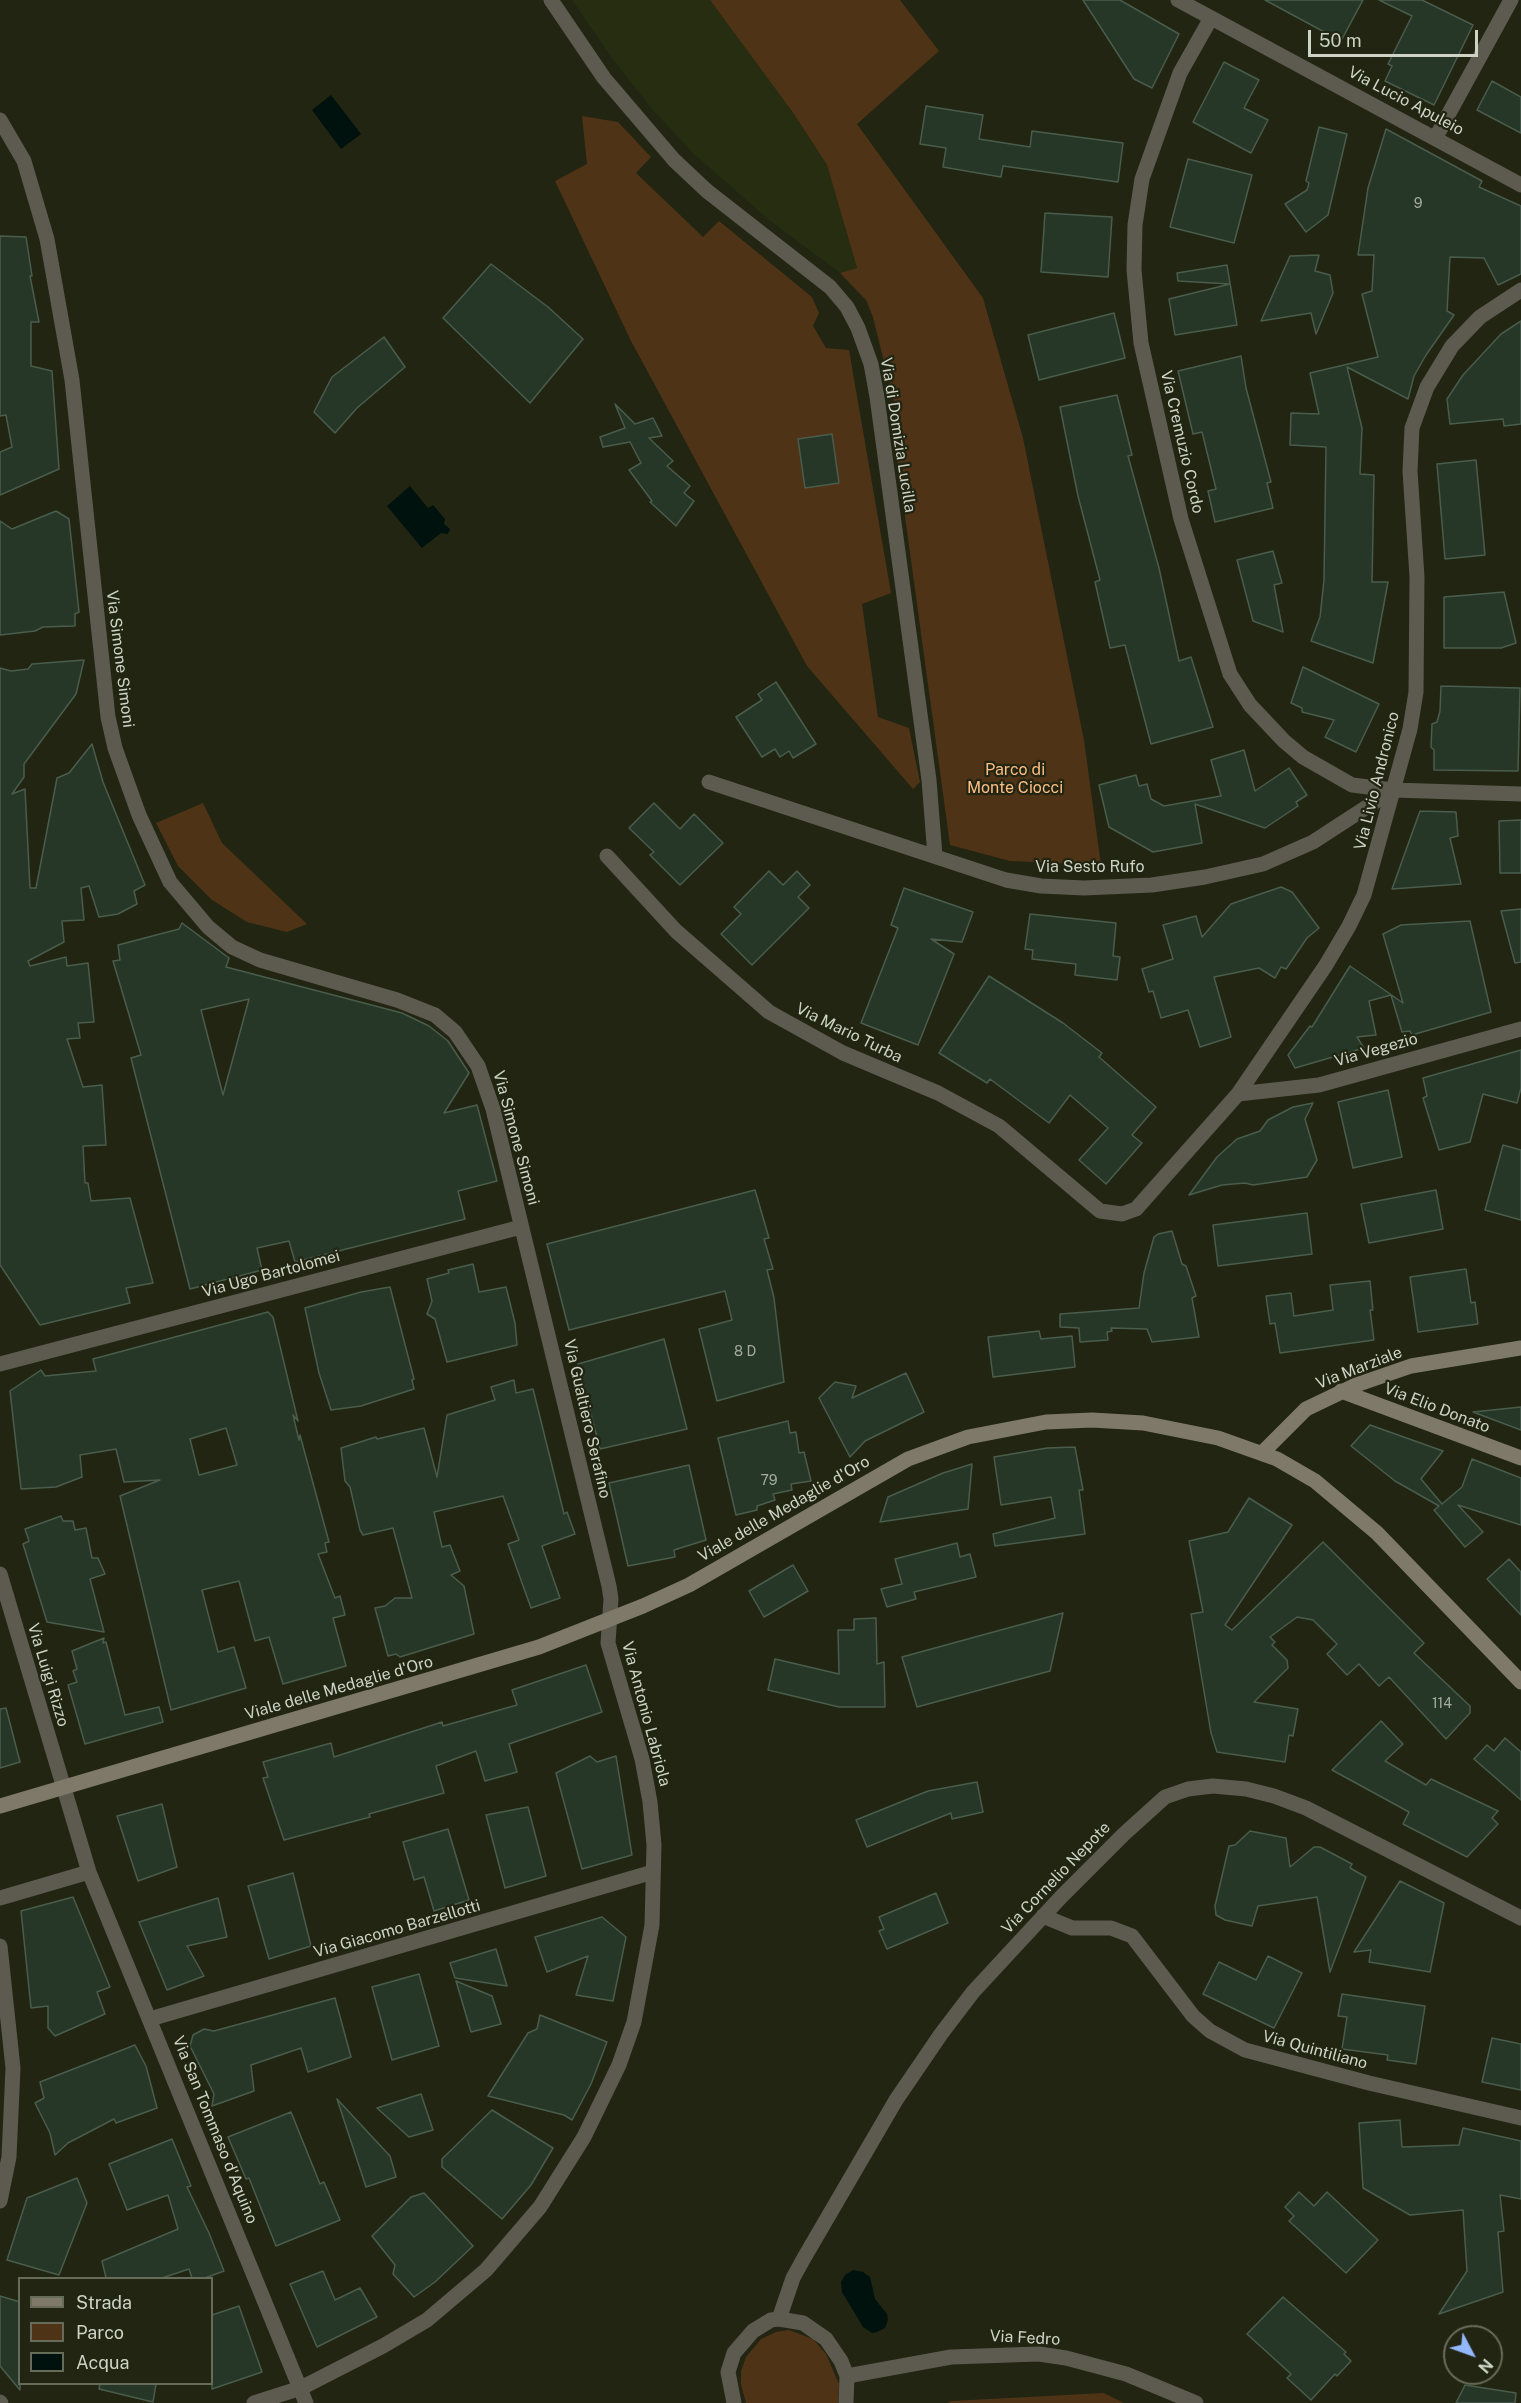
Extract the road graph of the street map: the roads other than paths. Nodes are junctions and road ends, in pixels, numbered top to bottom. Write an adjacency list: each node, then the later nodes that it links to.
1 (551, 0): 13 (street, Via di Domizia Lucilla)
2 (1178, 0): 4 (street, Via Lucio Apuleio)
3 (1511, 0): 6 (street)
4 (1211, 18): 6 (street, Via Lucio Apuleio); 10 (street, Via Cremuzio Cordo)
5 (0, 120): 17 (street, Via Simone Simoni)
6 (1436, 137): 7 (street, Via Lucio Apuleio)
7 (1521, 185)
8 (1521, 290): 10 (street, Via Livio Andronico)
9 (709, 782): 13 (street, Via Sesto Rufo)
10 (1393, 790): 11 (street, Via Cremuzio Cordo); 13 (street, Via Sesto Rufo); 15 (street, Via Livio Andronico)
11 (1521, 794)
12 (607, 856): 16 (street, Via Mario Turba)
13 (935, 856)
14 (1521, 1029): 15 (street, Via Vegezio)
15 (1238, 1094): 16 (street, Via Livio Andronico)
16 (1100, 1211)
17 (521, 1227): 19 (street, Via Ugo Bartolomei); 24 (street, Via Gualtiero Serafino)
18 (1521, 1348): 20 (main road, Via Marziale)
19 (0, 1364)
20 (1341, 1391): 21 (main road, Via Marziale); 22 (main road, Via Elio Donato)
21 (1263, 1452): 24 (main road, Viale delle Medaglie d'Oro); 25 (main road, Viale delle Medaglie d'Oro)
22 (1521, 1458)
23 (0, 1574): 26 (street, Via Luigi Rizzo)
24 (609, 1620): 26 (main road, Viale delle Medaglie d'Oro); 29 (street, Via Antonio Labriola)
25 (1521, 1682)
26 (63, 1787): 27 (main road, Viale delle Medaglie d'Oro); 28 (street, Via Luigi Rizzo)
27 (0, 1806)
28 (89, 1872): 30 (street); 34 (street, Via San Tommaso d'Aquino)
29 (653, 1872): 34 (street, Via Giacomo Barzellotti); 39 (street, Via Antonio Labriola)
30 (0, 1898)
31 (1043, 1916): 32 (street, Via Cornelio Nepote); 35 (street, Via Quintiliano); 37 (street, Via Cornelio Nepote)
32 (1521, 1918)
33 (0, 1946): 36 (street)
34 (150, 2019): 39 (street, Via San Tommaso d'Aquino)
35 (1521, 2118)
36 (0, 2202)
37 (779, 2319): 38 (street); 42 (street)
38 (847, 2376): 43 (street); 44 (street, Via Fedro)
39 (301, 2388): 40 (street, Via Antonio Labriola); 41 (street, Via San Tommaso d'Aquino)
40 (254, 2403)
41 (306, 2403)
42 (734, 2403)
43 (846, 2403)
44 (1196, 2403)

